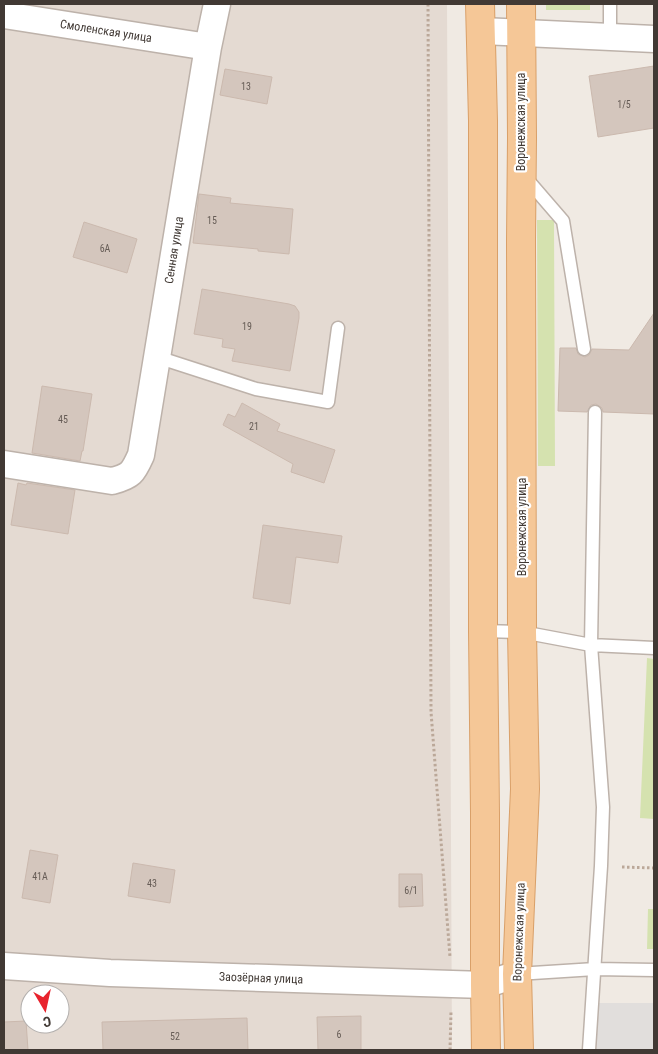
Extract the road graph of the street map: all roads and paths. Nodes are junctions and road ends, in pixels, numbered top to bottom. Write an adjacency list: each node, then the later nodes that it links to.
1 (217, 4): 11 (street, Сенная улица)
2 (428, 4): 28 (path)
3 (480, 4): 7 (main road)
4 (521, 4): 8 (main road, Воронежская улица)
5 (610, 4): 9 (lane)
6 (4, 15): 11 (street, Смоленская улица)
7 (481, 32): 8 (street); 18 (main road)
8 (522, 33): 9 (street); 12 (main road, Воронежская улица)
9 (610, 38): 10 (street)
10 (654, 39)
11 (208, 47): 15 (street, Сенная улица)
12 (521, 173): 14 (lane); 19 (main road, Воронежская улица)
13 (338, 328): 15 (lane)
14 (584, 349)
15 (157, 357): 17 (street, Сенная улица)
16 (595, 412): 20 (lane)
17 (4, 464)
18 (484, 631): 19 (lane); 29 (main road)
19 (522, 632): 20 (lane); 27 (main road, Воронежская улица)
20 (591, 645): 21 (lane); 22 (lane)
21 (654, 648)
22 (601, 866): 23 (path); 25 (lane)
23 (654, 868)
24 (4, 966): 28 (street, Заозёрная улица)
25 (594, 969): 26 (lane); 27 (lane); 33 (lane)
26 (654, 970)
27 (518, 974): 29 (street, Заозёрная улица); 32 (main road, Воронежская улица)
28 (452, 984): 29 (street, Заозёрная улица); 30 (path)
29 (484, 985): 31 (main road)
30 (450, 1050)
31 (486, 1050)
32 (519, 1050)
33 (589, 1050)

